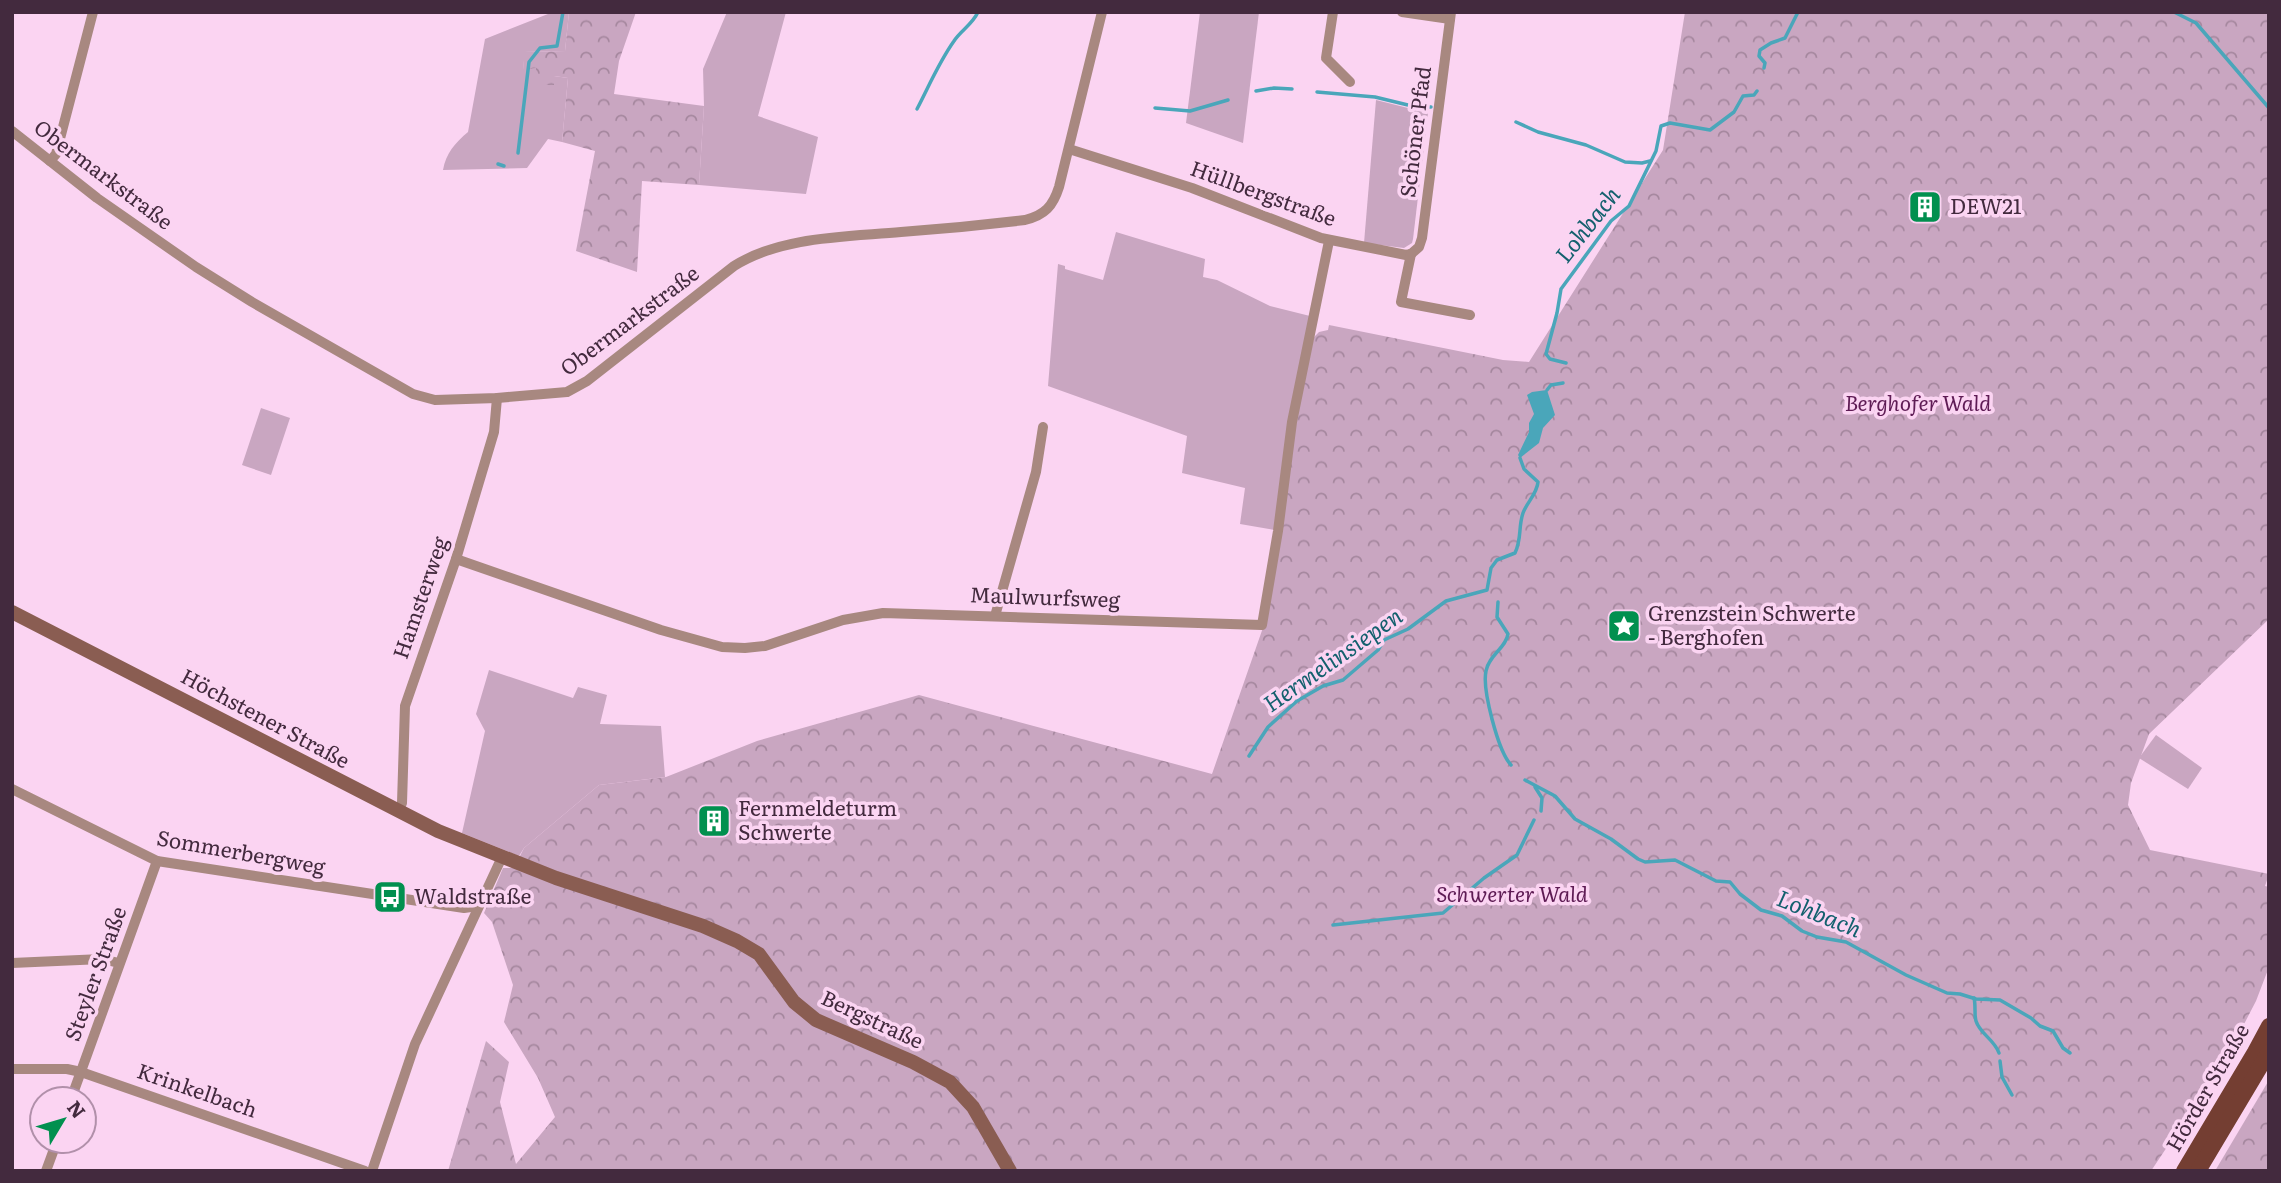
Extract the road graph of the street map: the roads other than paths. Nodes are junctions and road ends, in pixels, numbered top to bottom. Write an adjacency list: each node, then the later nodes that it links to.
1 (93, 12): 9 (street)
2 (1102, 12): 8 (street, Obermarkstraße)
3 (1333, 12): 6 (street)
4 (1402, 12): 5 (street)
5 (1450, 16): 11 (street, Schöner Pfad)
6 (1350, 82)
7 (12, 131): 9 (street, Obermarkstraße)
8 (1069, 149): 10 (street, Hüllbergstraße); 13 (street, Obermarkstraße)
9 (50, 161): 13 (street, Obermarkstraße)
10 (1329, 240): 11 (street, Hüllbergstraße); 17 (street, Maulwurfsweg)
11 (1411, 254): 12 (street)
12 (1470, 315)
13 (497, 398): 15 (street, Hamsterweg)
14 (1043, 427): 17 (street)
15 (456, 559): 17 (street, Maulwurfsweg); 19 (street, Hamsterweg)
16 (12, 612): 19 (main road, Höchstener Straße)
17 (995, 616)
18 (12, 789): 21 (street, Sommerbergweg)
19 (398, 811): 20 (main road, Höchstener Straße)
20 (502, 857): 22 (street); 32 (main road, Bergstraße)
21 (156, 861): 22 (street, Sommerbergweg); 24 (street, Steyler Straße)
22 (478, 906): 31 (street)
23 (12, 963): 24 (street)
24 (119, 963): 28 (street, Steyler Straße)
25 (2269, 1026): 33 (main road, Hörder Straße)
26 (2269, 1052): 34 (main road, Hörder Straße)
27 (12, 1069): 28 (street, Krinkelbach)
28 (81, 1072): 29 (street, Steyler Straße); 30 (street, Krinkelbach)
29 (76, 1085)
30 (365, 1171)
31 (372, 1171)
32 (1010, 1171)
33 (2183, 1171)
34 (2198, 1171)

